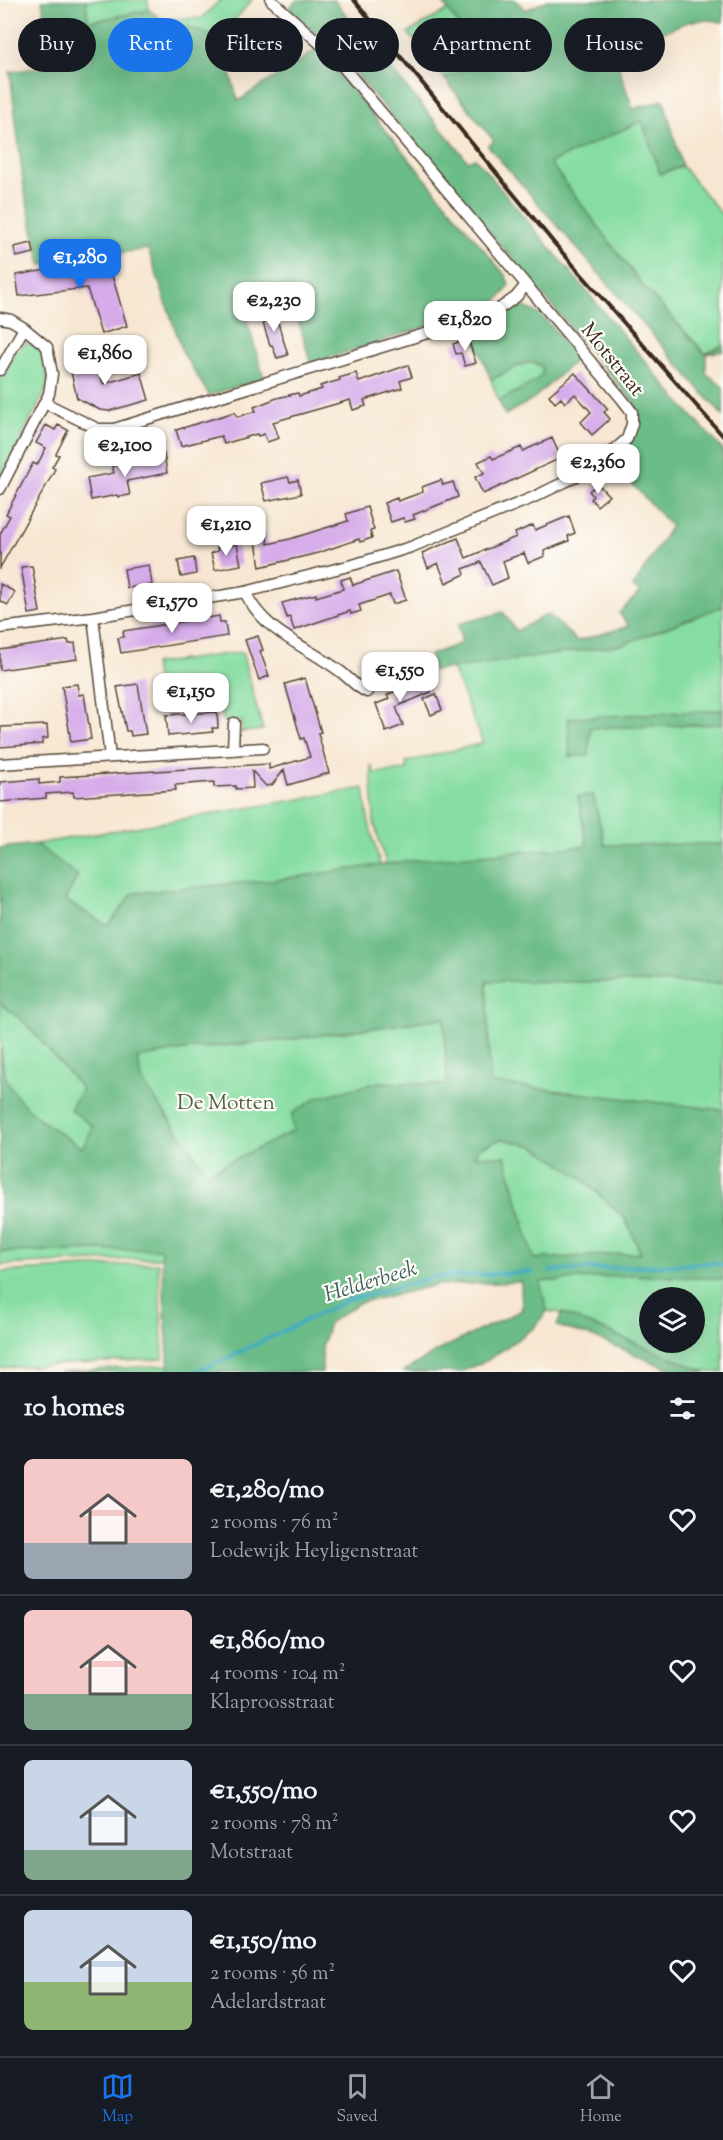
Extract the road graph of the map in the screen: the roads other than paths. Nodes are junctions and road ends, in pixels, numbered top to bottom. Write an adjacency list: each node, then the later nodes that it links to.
1 (271, 0): 2 (street, Motstraat)
2 (526, 285): 7 (street); 9 (street, Motstraat)
3 (0, 318): 4 (street)
4 (24, 328): 5 (street); 7 (street)
5 (4, 353): 6 (street)
6 (0, 370)
7 (45, 403): 8 (street)
8 (0, 489)
9 (244, 592): 10 (street, Motstraat); 12 (street)
10 (93, 617): 11 (street, Motstraat); 16 (street)
11 (0, 628)
12 (367, 692)
13 (234, 723): 15 (street)
14 (263, 748): 15 (street)
15 (233, 750): 16 (street)
16 (110, 757): 17 (street)
17 (0, 764)

